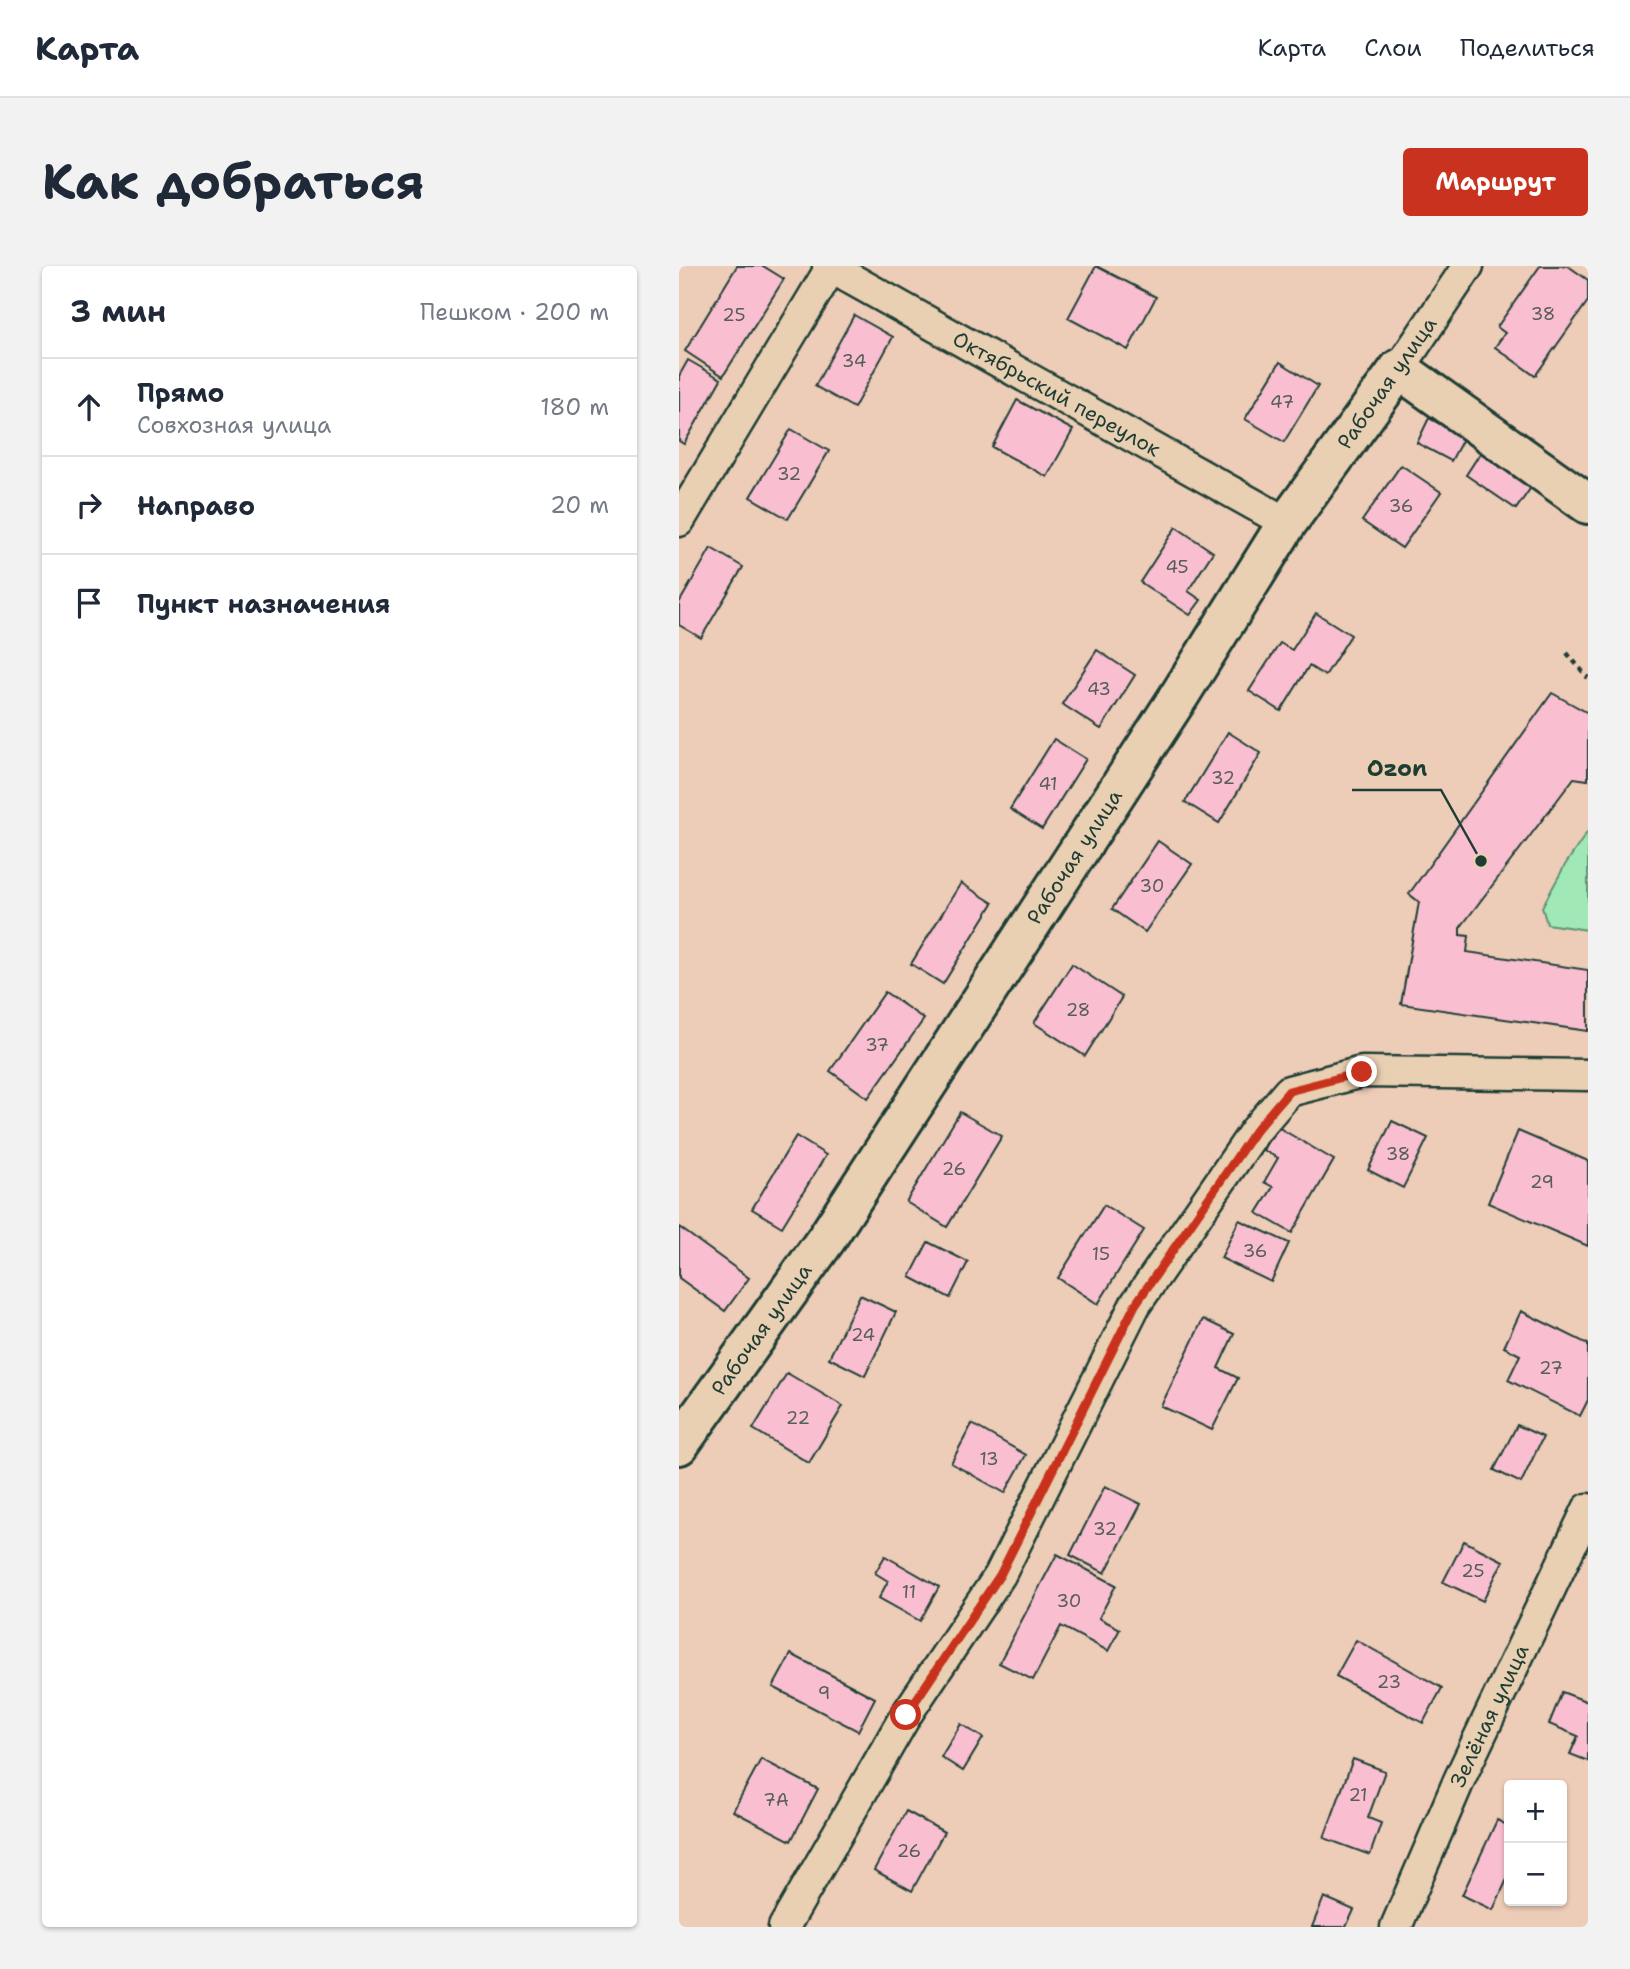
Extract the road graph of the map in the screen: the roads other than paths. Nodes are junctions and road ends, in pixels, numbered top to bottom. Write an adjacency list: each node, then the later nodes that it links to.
1 (1468, 266): 3 (street, Рабочая улица)
2 (831, 267): 5 (street); 6 (street, Октябрьский переулок)
3 (1399, 369): 4 (street); 6 (street, Рабочая улица)
4 (1588, 504)
5 (679, 521)
6 (1287, 523): 8 (street, Рабочая улица)
7 (1588, 1075): 10 (street)
8 (679, 1445)
9 (1588, 1509): 11 (street, Зелёная улица)
10 (784, 1927)
11 (1396, 1927)

